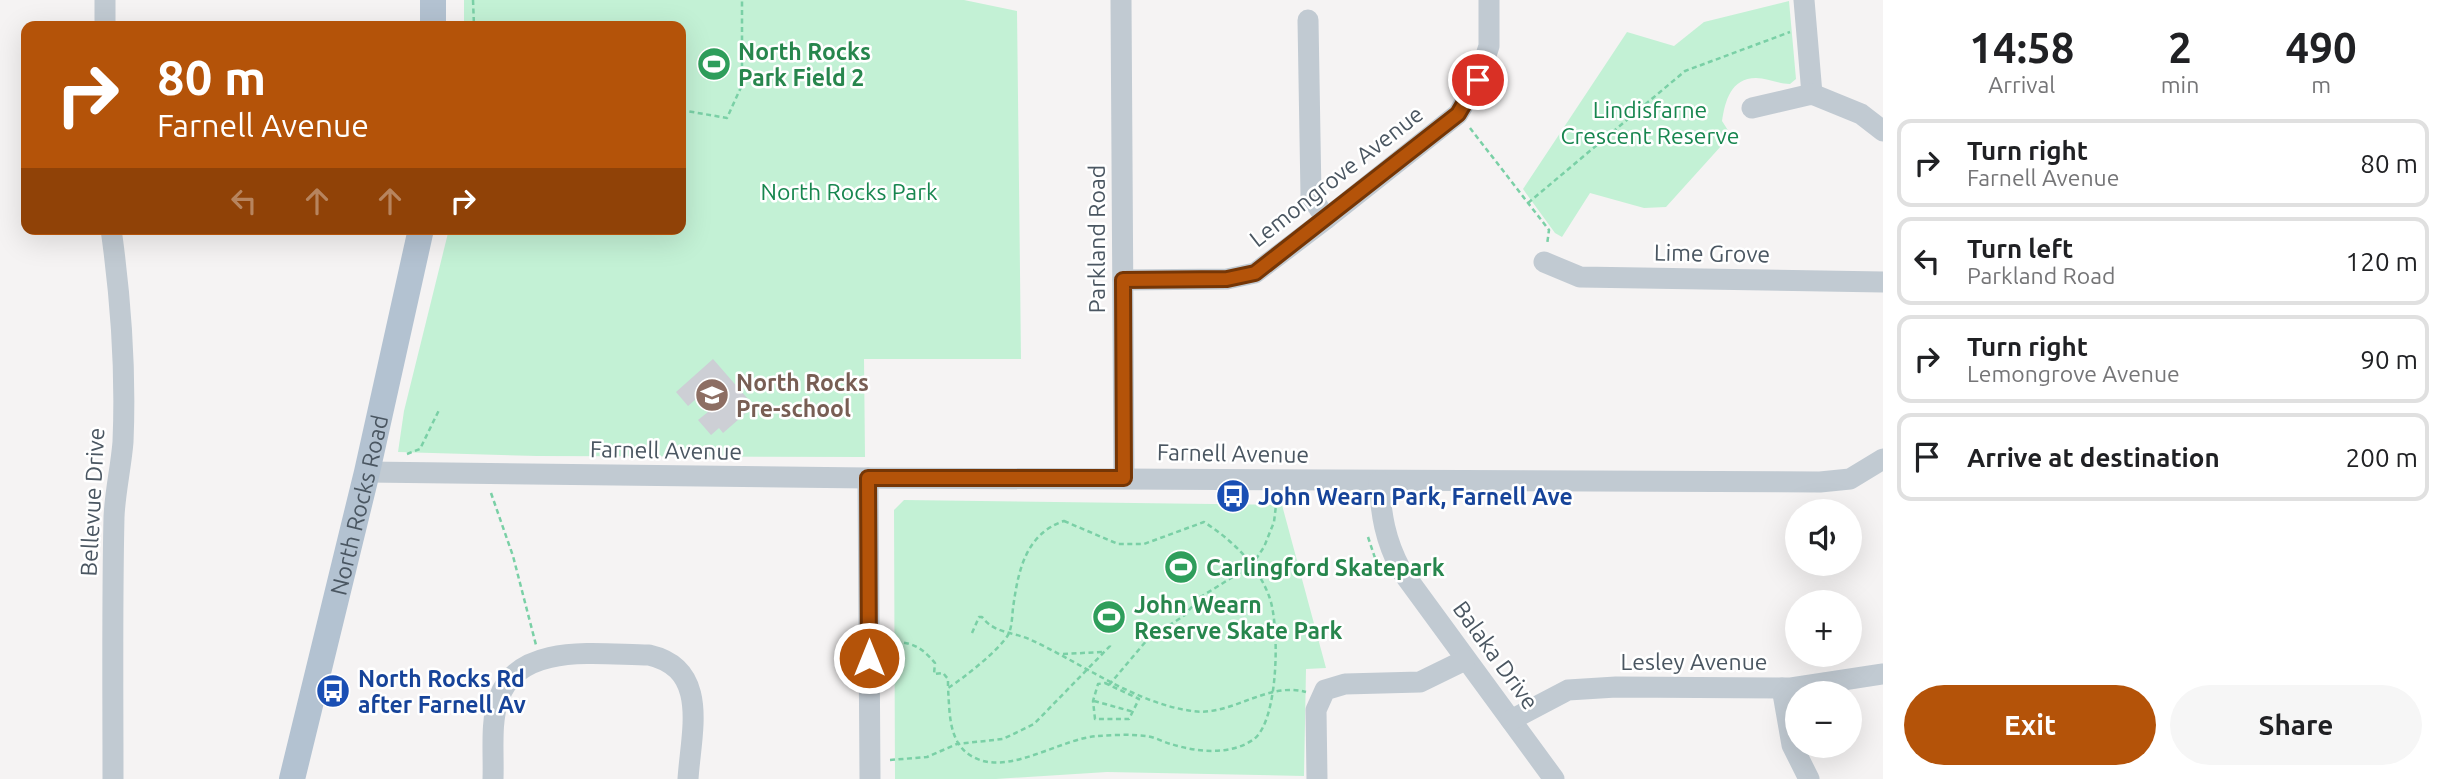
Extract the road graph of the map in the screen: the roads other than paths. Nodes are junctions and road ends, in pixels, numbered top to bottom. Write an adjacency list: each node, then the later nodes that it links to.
1 (105, 0): 7 (street)
2 (433, 0): 8 (main road)
3 (1121, 0): 16 (street, Parkland Road)
4 (1489, 0): 12 (street, Lemongrove Avenue)
5 (1804, 0): 9 (street)
6 (1308, 20): 12 (street)
7 (105, 21)
8 (433, 21)
9 (1812, 94): 10 (street); 11 (street)
10 (1752, 108)
11 (1883, 131)
12 (1326, 219): 16 (street, Lemongrove Avenue)
13 (112, 235): 27 (street, Bellevue Drive)
14 (420, 235): 19 (main road, North Rocks Road)
15 (1544, 262): 17 (street, Lime Grove)
16 (1123, 280): 21 (street, Parkland Road)
17 (1883, 282)
18 (1883, 459): 22 (street, Farnell Avenue)
19 (367, 472): 20 (street, Farnell Avenue); 28 (main road, North Rocks Road)
20 (868, 478): 21 (street, Farnell Avenue); 31 (street)
21 (1124, 478): 22 (street, Farnell Avenue)
22 (1379, 481): 23 (street, Balaka Drive)
23 (1465, 660): 26 (street, Balaka Drive); 32 (street)
24 (1883, 674): 25 (street, Lesley Avenue)
25 (1782, 688): 26 (street, Lesley Avenue); 34 (street)
26 (1511, 720): 33 (street, Balaka Drive)
27 (113, 779)
28 (292, 779)
29 (493, 779): 30 (street)
30 (688, 779)
31 (870, 779)
32 (1317, 779)
33 (1554, 779)
34 (1809, 779)

